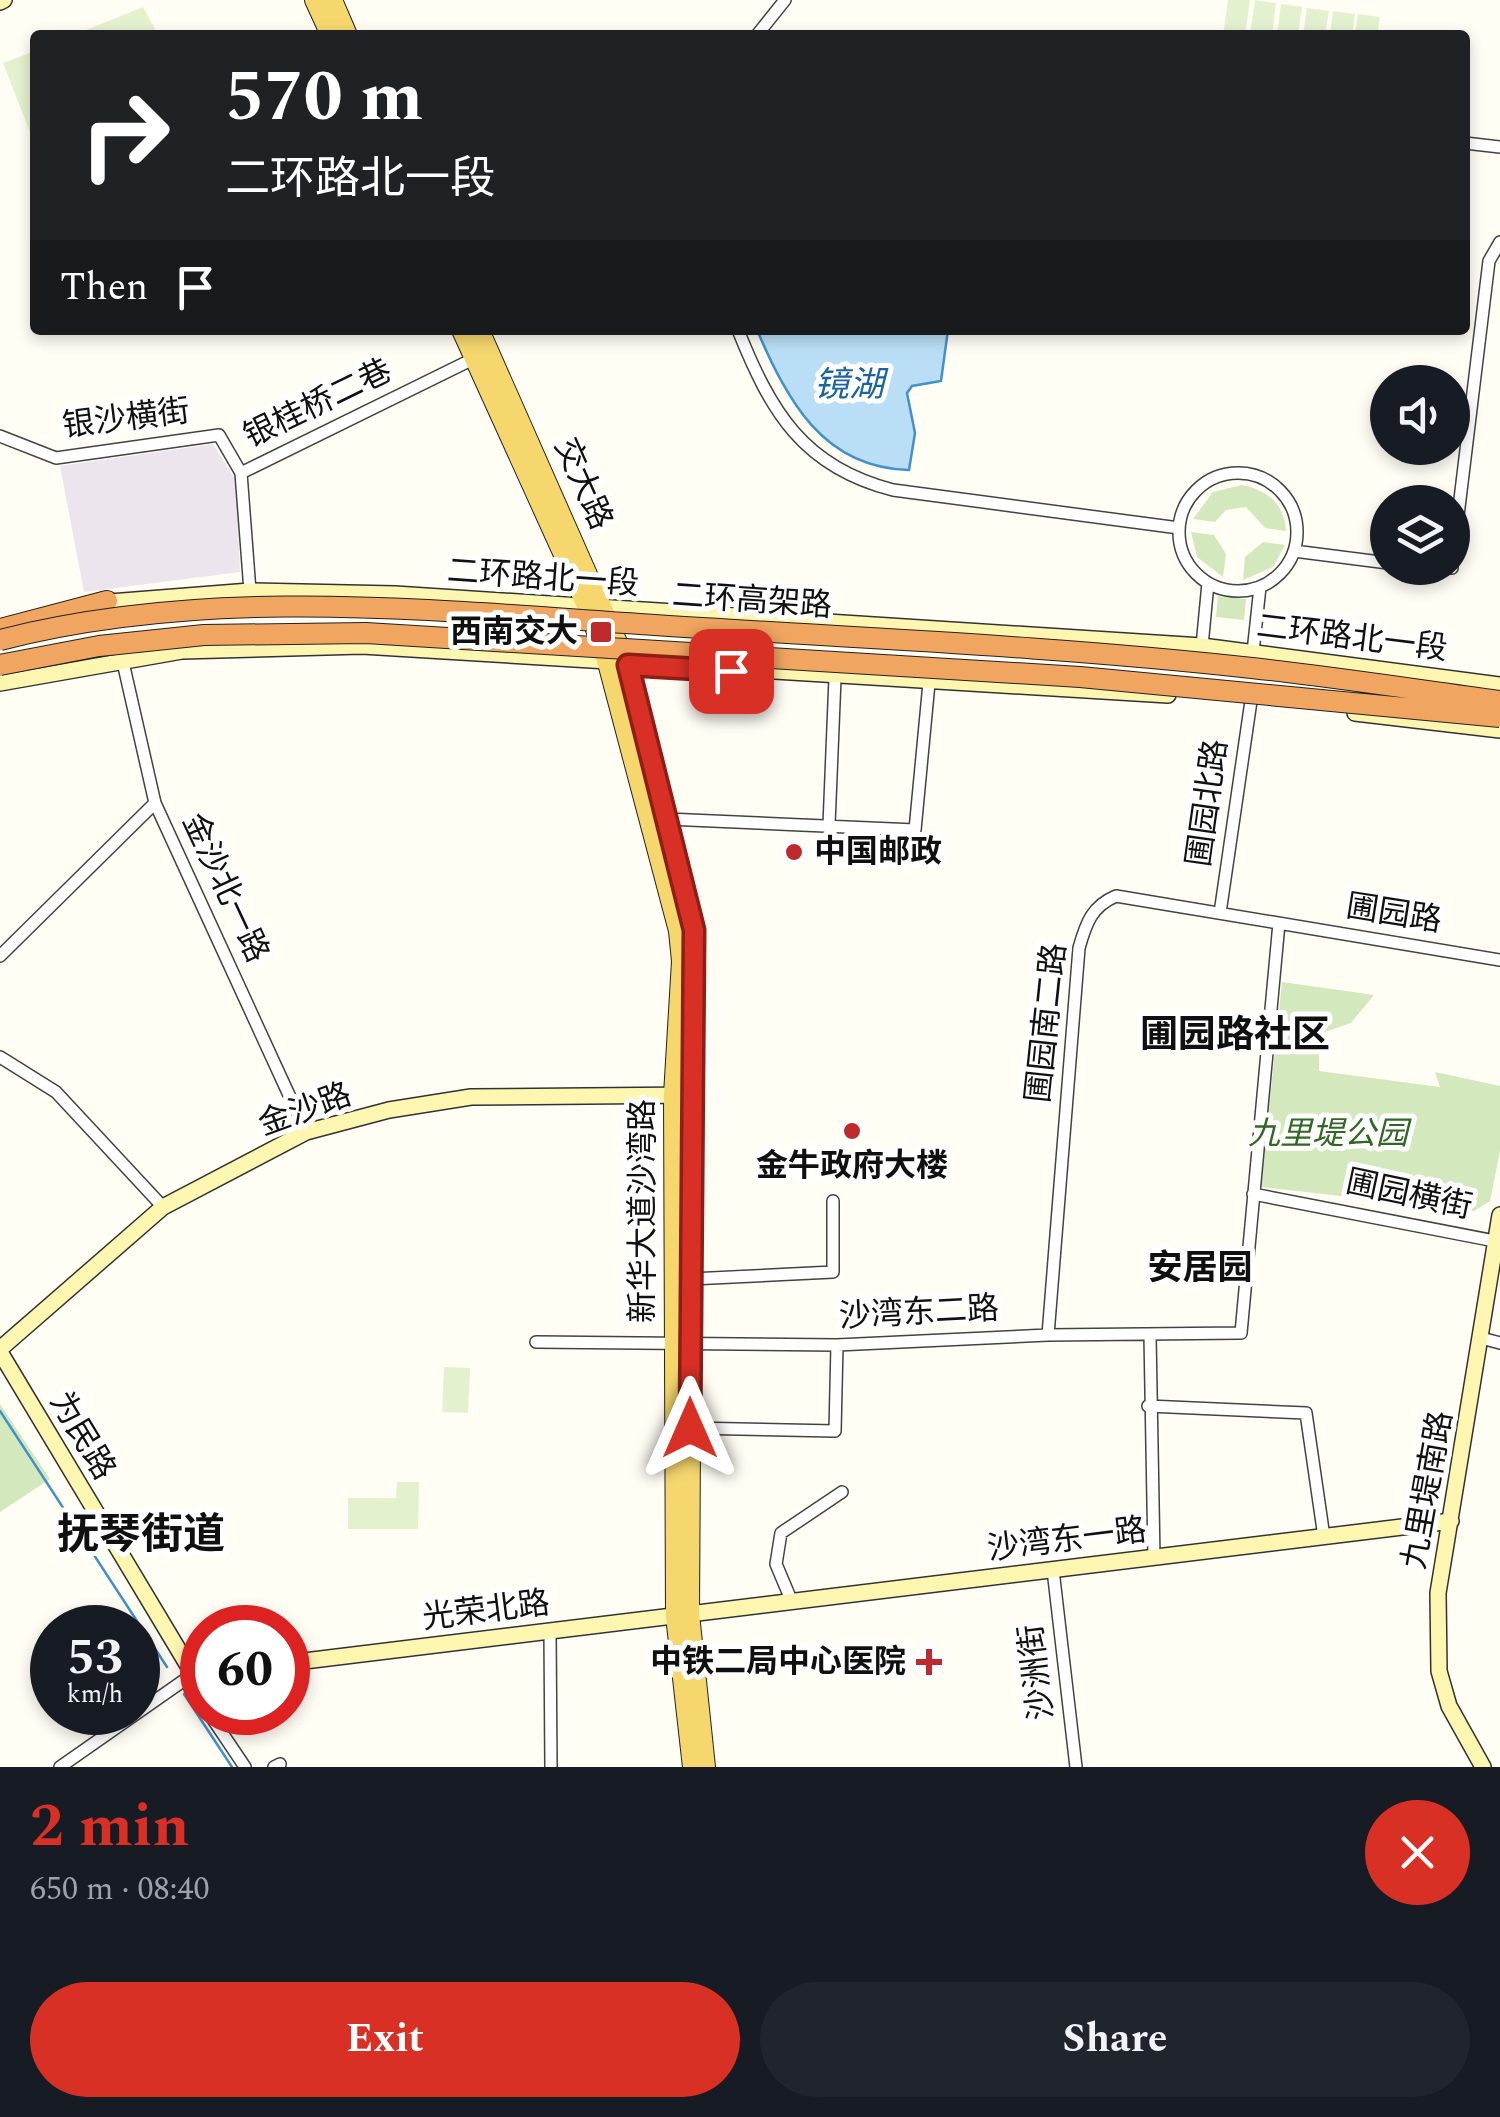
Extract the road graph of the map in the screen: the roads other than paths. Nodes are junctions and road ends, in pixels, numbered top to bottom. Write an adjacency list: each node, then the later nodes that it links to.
1 (314, 0): 4 (main road)
2 (333, 0): 5 (main road)
3 (786, 0): 6 (street)
4 (328, 30)
5 (346, 30)
6 (760, 30)
7 (1470, 144): 8 (street)
8 (1500, 147)
9 (1500, 242): 16 (street)
10 (463, 335): 13 (main road, 交大路)
11 (482, 335): 25 (main road, 交大路)
12 (740, 335): 17 (street)
13 (474, 358): 15 (street, 银桂桥二巷); 24 (main road, 交大路)
14 (0, 436): 15 (street, 银沙横街)
15 (241, 473): 22 (street)
16 (1462, 485)
17 (1179, 528): 18 (street); 20 (street)
18 (1294, 550): 19 (street); 21 (street)
19 (1370, 560)
20 (1208, 583): 21 (street); 28 (street)
21 (1260, 587): 29 (street)
22 (250, 592): 23 (main road, 二环路北一段); 24 (main road, 二环路北一段)
23 (107, 602): 26 (highway)
24 (588, 610): 25 (main road, 二环路北一段); 31 (main road, 交大路)
25 (608, 611): 28 (main road, 二环路北一段); 33 (main road, 交大路)
26 (0, 625)
27 (0, 640): 39 (highway, 二环高架路, bridge)
28 (1202, 646): 29 (main road, 二环路北一段)
29 (1253, 652): 37 (main road, 二环路北一段)
30 (122, 658): 31 (main road); 36 (main road); 42 (street, 金沙北一路)
31 (608, 664): 33 (main road); 50 (main road, 新华大道沙湾路)
32 (0, 665): 40 (highway, 二环高架路, bridge)
33 (628, 665): 34 (main road); 43 (main road, 新华大道沙湾路)
34 (834, 678): 35 (main road); 44 (street)
35 (929, 682): 38 (main road); 44 (street)
36 (0, 683)
37 (1500, 684)
38 (1251, 701): 41 (main road); 45 (street, 圃园北路)
39 (1500, 701)
40 (1500, 717)
41 (1500, 730)
42 (155, 803): 47 (street); 51 (street, 金沙北一路)
43 (668, 819): 44 (street); 50 (main road, 新华大道沙湾路)
44 (829, 824)
45 (1220, 913): 46 (street, 圃园南二路); 58 (street, 圃园南二路)
46 (1278, 923): 48 (street, 圃园路); 52 (street)
47 (0, 956)
48 (1500, 960)
49 (0, 1057): 54 (street)
50 (683, 1095): 51 (main road, 金沙路); 57 (main road, 新华大道沙湾路); 62 (main road, 新华大道沙湾路)
51 (306, 1132): 54 (main road, 金沙路)
52 (1252, 1194): 56 (street, 圃园横街); 59 (street, 沙湾东二路)
53 (832, 1201): 57 (street)
54 (163, 1207): 65 (main road, 金沙路)
55 (1500, 1215): 56 (main road, 九里堤南路)
56 (1498, 1241): 60 (main road, 九里堤南路)
57 (691, 1279): 62 (main road, 新华大道沙湾路)
58 (1048, 1334): 59 (street, 沙湾东二路); 64 (street, 沙湾东二路)
59 (1150, 1335): 66 (street)
60 (1481, 1338): 63 (street); 69 (main road, 九里堤南路)
61 (536, 1342): 62 (street, 沙湾东二路)
62 (682, 1342): 64 (street, 沙湾东二路); 67 (main road, 新华大道沙湾路); 74 (main road, 新华大道沙湾路)
63 (1500, 1343)
64 (837, 1345): 67 (street)
65 (0, 1350): 76 (main road, 为民路)
66 (1148, 1406): 70 (street); 71 (street)
67 (690, 1428): 74 (main road, 新华大道沙湾路)
68 (842, 1492): 73 (street)
69 (1451, 1522): 70 (main road, 沙湾东一路); 86 (main road, 九里堤南路)
70 (1324, 1537): 71 (main road, 沙湾东一路)
71 (1154, 1558): 72 (main road, 沙湾东一路)
72 (1053, 1570): 73 (main road, 沙湾东一路); 85 (street, 沙洲街)
73 (792, 1602): 74 (main road, 沙湾东一路)
74 (683, 1615): 75 (main road, 光荣北路); 83 (main road, 新华大道沙湾路); 84 (main road, 新华大道沙湾路)
75 (550, 1631): 77 (main road, 光荣北路); 82 (street)
76 (180, 1645)
77 (310, 1660)
78 (180, 1686): 80 (street)
79 (223, 1735): 81 (street)
80 (60, 1767)
81 (245, 1767)
82 (551, 1767)
83 (692, 1767)
84 (706, 1767)
85 (1076, 1767)
86 (1483, 1767)

